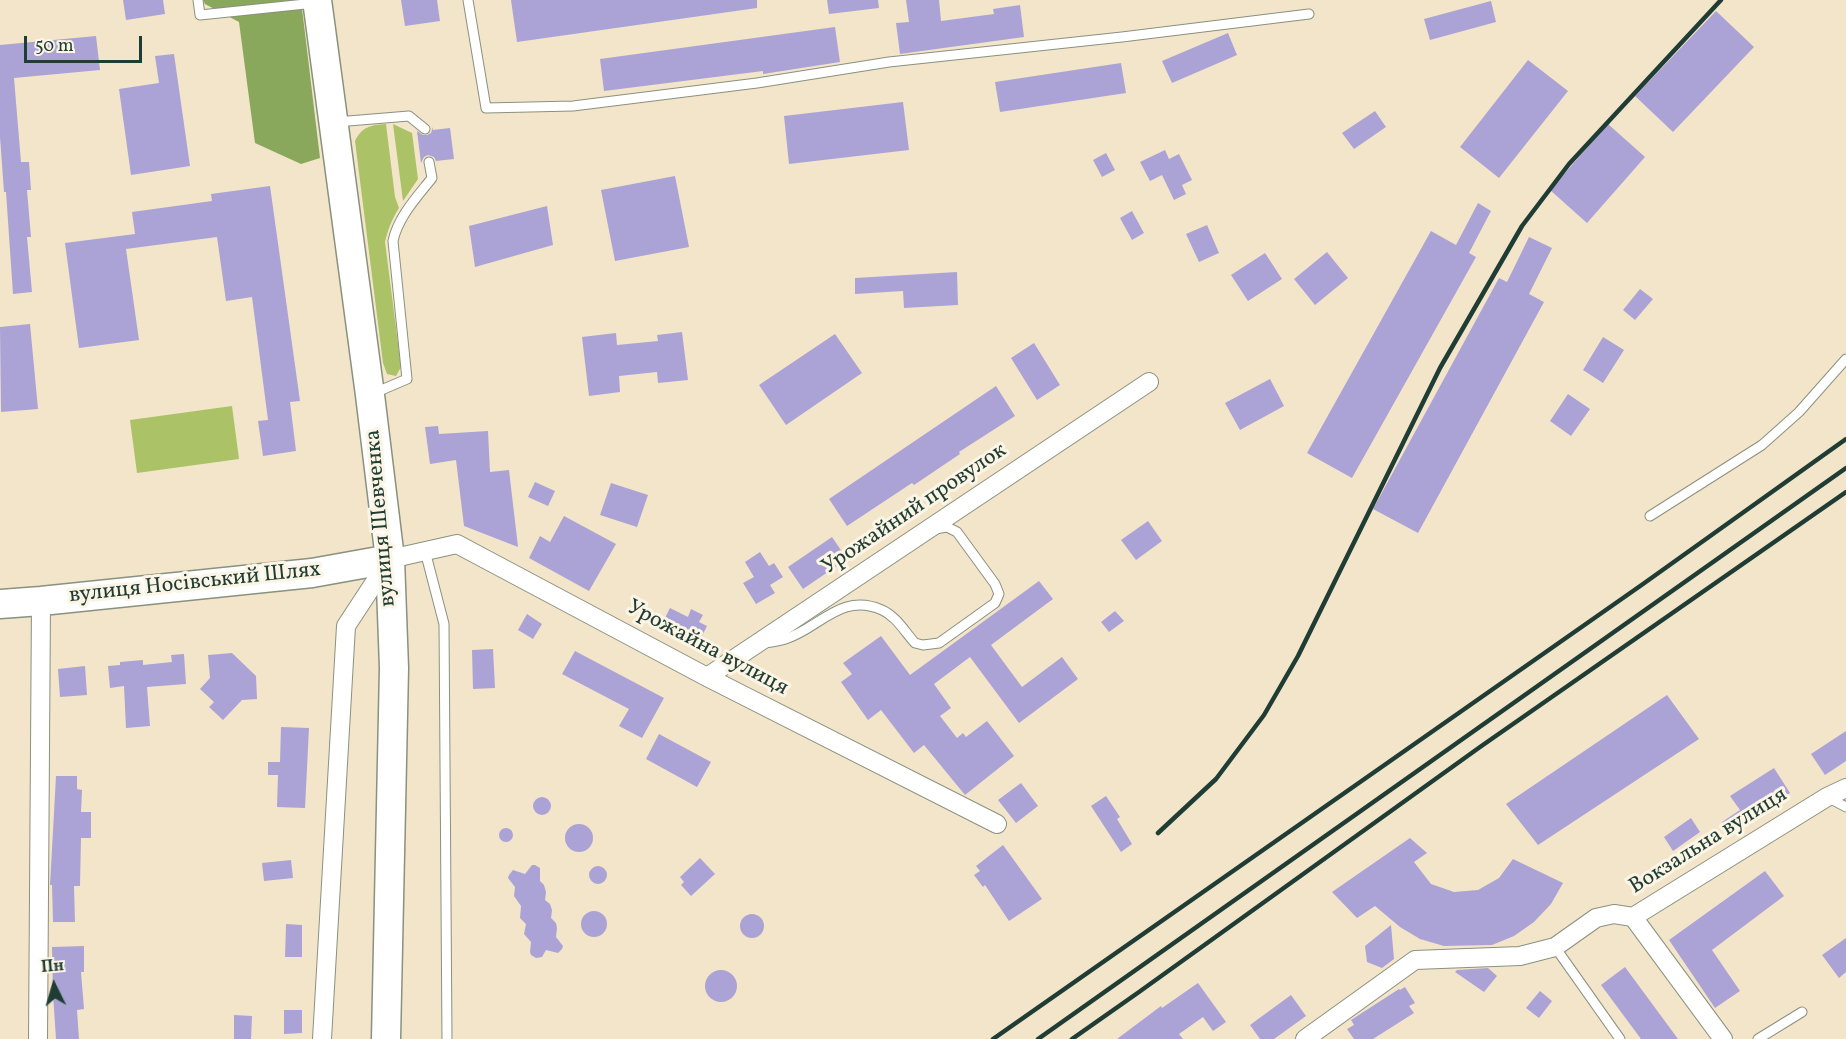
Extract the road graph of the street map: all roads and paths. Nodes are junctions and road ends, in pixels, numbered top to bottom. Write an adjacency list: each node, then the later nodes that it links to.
1 (198, 0): 3 (lane)
2 (468, 0): 4 (lane)
3 (317, 1): 5 (main road, вулиця Шевченка)
4 (1309, 14)
5 (333, 123): 6 (lane); 10 (main road, вулиця Шевченка)
6 (425, 129)
7 (429, 162): 10 (lane)
8 (1846, 359): 11 (lane)
9 (1149, 382): 12 (street, Урожайний провулок)
10 (370, 395): 14 (main road, вулиця Шевченка)
11 (1650, 516)
12 (922, 534): 17 (street, Урожайний провулок); 17 (lane)
13 (425, 551): 14 (street, Урожайна вулиця); 18 (street, Урожайна вулиця); 29 (lane)
14 (390, 559): 15 (main road, вулиця Носівський Шлях); 27 (street); 28 (main road, вулиця Шевченка)
15 (41, 601): 16 (main road, вулиця Носівський Шлях); 26 (street)
16 (0, 603)
17 (756, 644): 18 (street, Урожайний провулок)
18 (707, 677): 22 (street, Урожайна вулиця)
19 (1846, 788): 20 (street, Вокзальна вулиця)
20 (1827, 797): 21 (lane); 23 (street, Вокзальна вулиця)
21 (1846, 807)
22 (997, 824)
23 (1634, 917): 24 (street, Вокзальна вулиця); 32 (street)
24 (1555, 947): 30 (street, Вокзальна вулиця); 31 (lane)
25 (1802, 1012): 33 (lane)
26 (38, 1039)
27 (322, 1039)
28 (387, 1039)
29 (447, 1039)
30 (1305, 1039)
31 (1620, 1039)
32 (1723, 1039)
33 (1758, 1039)

